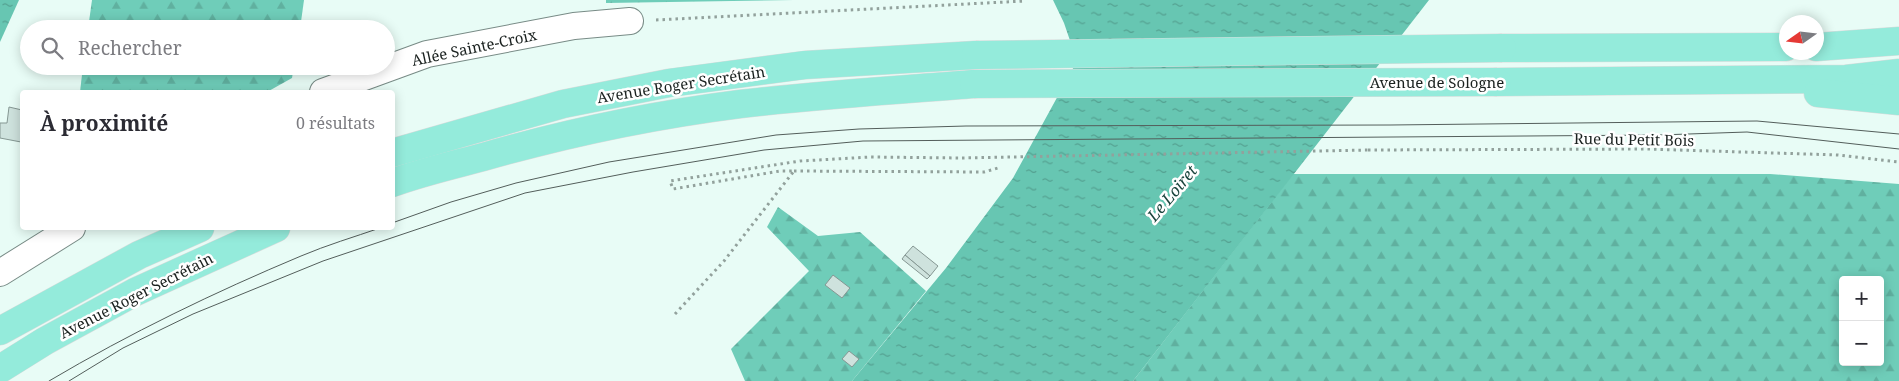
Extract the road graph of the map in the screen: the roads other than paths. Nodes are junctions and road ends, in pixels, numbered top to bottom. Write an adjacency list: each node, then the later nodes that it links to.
1 (630, 21): 5 (street, Allée Sainte-Croix)
2 (1899, 40): 3 (main road)
3 (1824, 46)
4 (1779, 47): 12 (main road, Avenue Roger Secrétain, bridge)
5 (395, 66)
6 (1899, 73): 8 (main road, Avenue de Sologne)
7 (370, 75): 10 (street, Allée Sainte-Croix)
8 (1587, 81): 9 (main road, Avenue de Sologne, bridge); 11 (main road)
9 (974, 84): 13 (main road, Avenue Roger Secrétain)
10 (328, 90)
11 (1899, 101)
12 (395, 152)
13 (395, 183)
14 (69, 230): 17 (street)
15 (195, 230): 18 (main road, Avenue Roger Secrétain)
16 (272, 230): 19 (main road, Avenue Roger Secrétain)
17 (0, 274)
18 (0, 331)
19 (0, 369)

